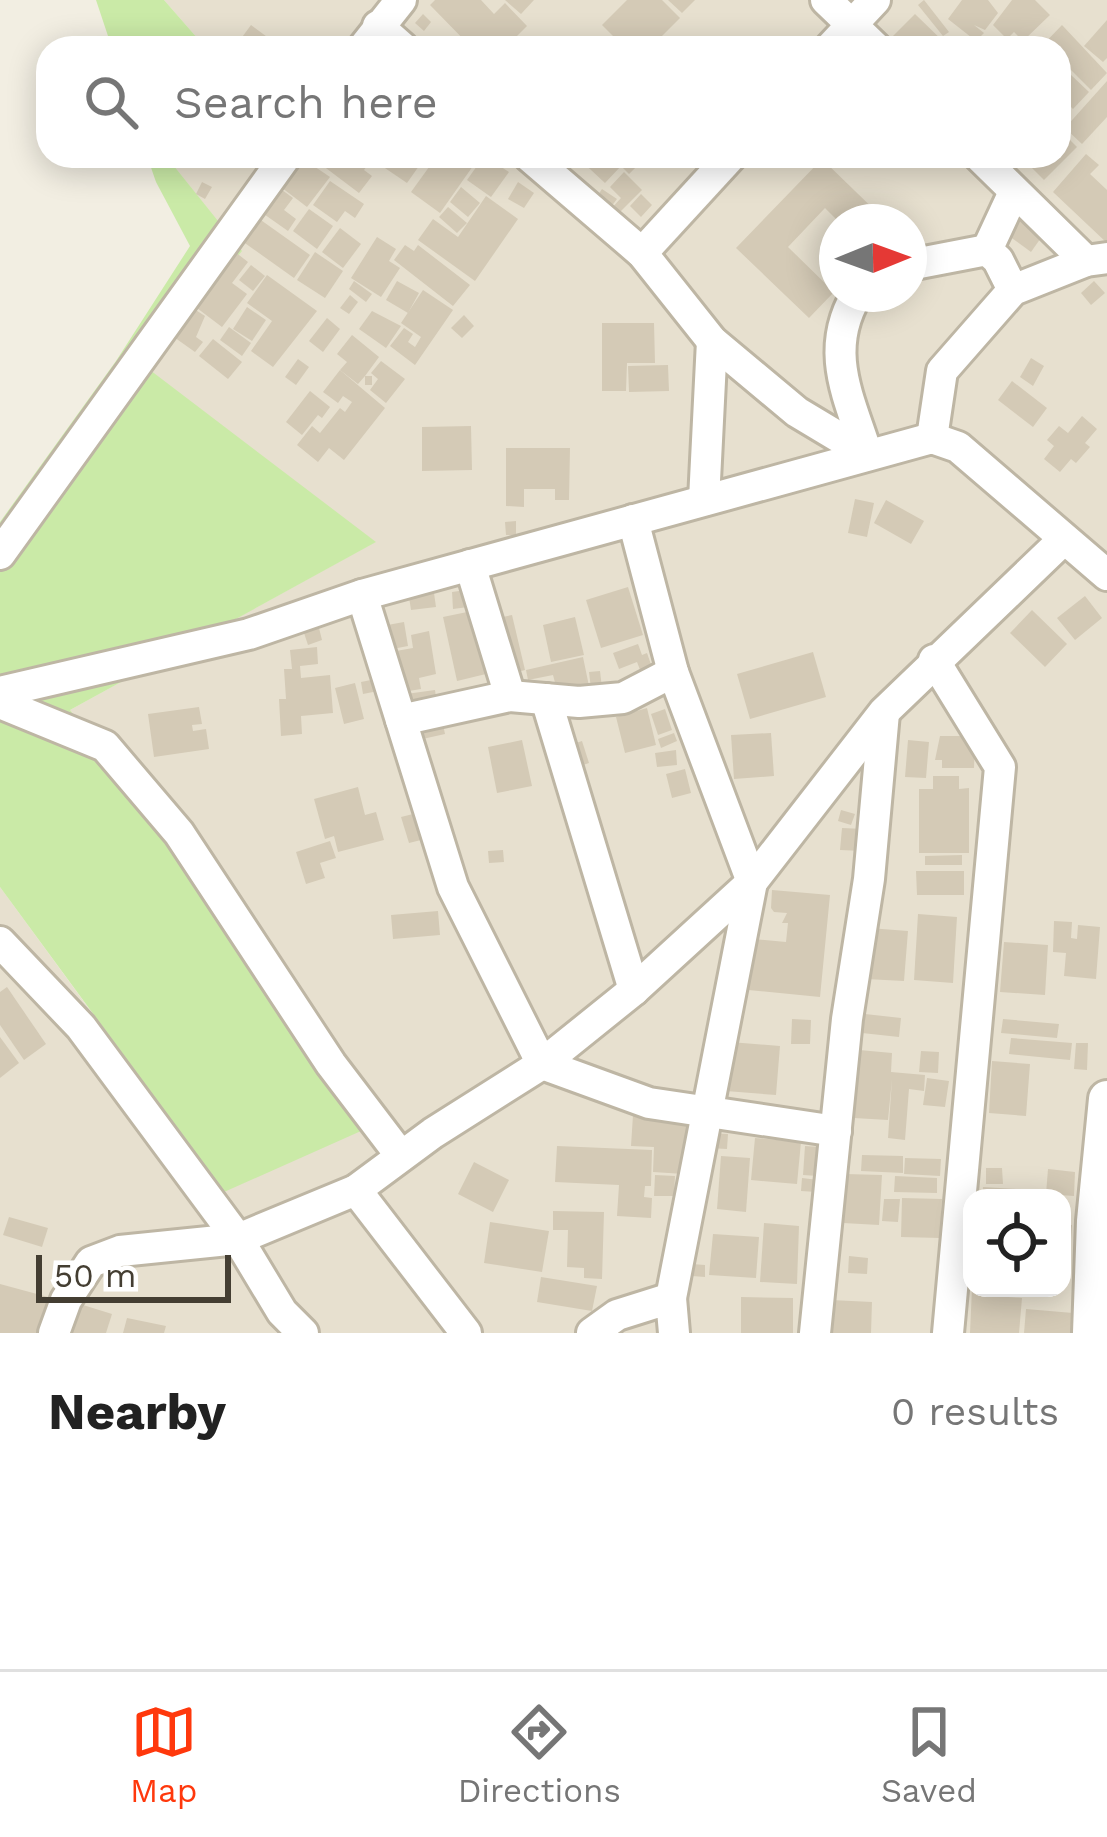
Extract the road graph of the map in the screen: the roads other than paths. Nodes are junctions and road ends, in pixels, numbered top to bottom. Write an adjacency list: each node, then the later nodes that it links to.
1 (401, 0): 5 (street)
2 (826, 0): 4 (street)
3 (875, 0): 4 (street)
4 (852, 23): 6 (street); 7 (street)
5 (371, 36)
6 (841, 36)
7 (864, 36)
8 (277, 168): 25 (street)
9 (543, 168): 14 (street)
10 (720, 168): 14 (street)
11 (991, 168): 12 (street)
12 (1014, 192): 13 (street); 15 (street)
13 (987, 250): 16 (street); 17 (street)
14 (642, 253): 19 (street)
15 (1096, 260): 17 (street)
16 (927, 262)
17 (1013, 290): 20 (street)
18 (846, 312): 21 (street)
19 (712, 341): 21 (street); 22 (street)
20 (932, 438): 21 (street); 24 (street)
21 (867, 454): 22 (street)
22 (704, 500): 23 (street)
23 (633, 520): 26 (street); 30 (street)
24 (1063, 540): 27 (street); 29 (street)
25 (0, 554)
26 (470, 565): 28 (street); 32 (street)
27 (1107, 575)
28 (362, 595): 31 (street); 36 (street)
29 (934, 660): 35 (street); 54 (street)
30 (674, 672): 33 (street); 37 (street)
31 (0, 692)
32 (510, 696): 33 (street); 36 (street)
33 (546, 699): 39 (street)
34 (0, 703): 44 (street)
35 (884, 712): 37 (street); 43 (street)
36 (401, 720): 40 (street)
37 (752, 882): 39 (street); 42 (street)
38 (0, 942): 46 (street)
39 (634, 990): 40 (street)
40 (542, 1064): 42 (street); 44 (street)
41 (1107, 1099): 55 (street)
42 (706, 1114): 43 (street); 47 (street)
43 (836, 1131): 53 (street)
44 (401, 1156): 45 (street)
45 (356, 1190): 46 (street); 50 (street)
46 (238, 1239): 48 (street); 49 (street)
47 (670, 1298): 51 (street); 52 (street)
48 (54, 1333)
49 (302, 1333)
50 (466, 1333)
51 (592, 1333)
52 (674, 1333)
53 (815, 1333)
54 (948, 1333)
55 (1091, 1333)

